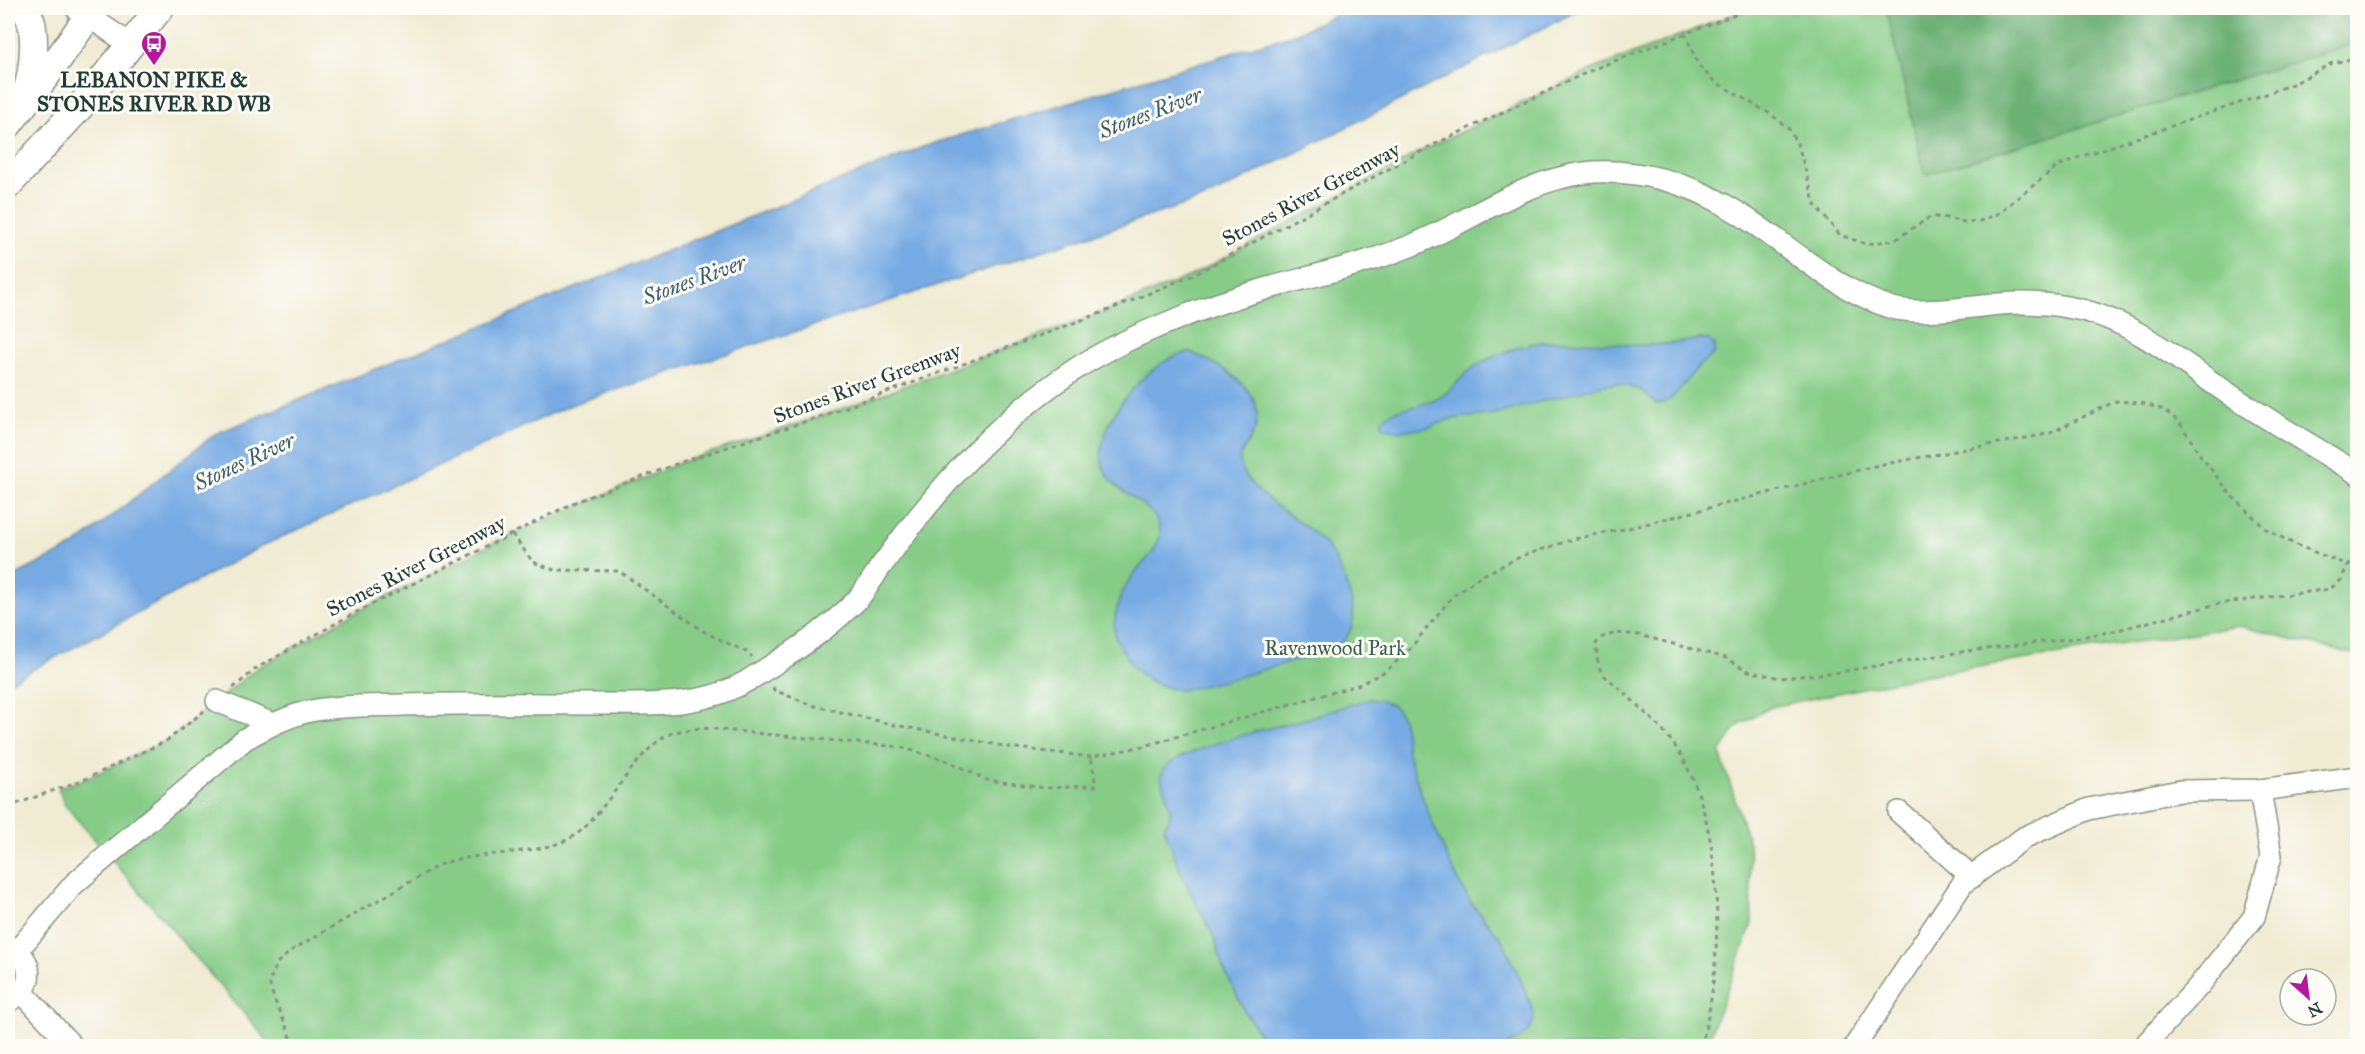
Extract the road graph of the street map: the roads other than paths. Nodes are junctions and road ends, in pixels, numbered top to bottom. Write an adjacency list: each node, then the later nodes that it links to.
1 (25, 8): 5 (main road)
2 (160, 8): 4 (main road)
3 (86, 10): 4 (street); 5 (main road)
4 (130, 45): 6 (main road)
5 (15, 116)
6 (8, 185)
7 (2358, 474): 9 (street)
8 (217, 701): 9 (street)
9 (273, 724): 14 (street)
10 (2358, 777): 11 (street)
11 (2260, 790): 13 (street); 18 (street)
12 (1899, 812): 13 (street)
13 (1972, 877): 17 (street)
14 (12, 948): 15 (street)
15 (15, 996): 16 (street)
16 (72, 1047)
17 (1855, 1047)
18 (2144, 1047)

